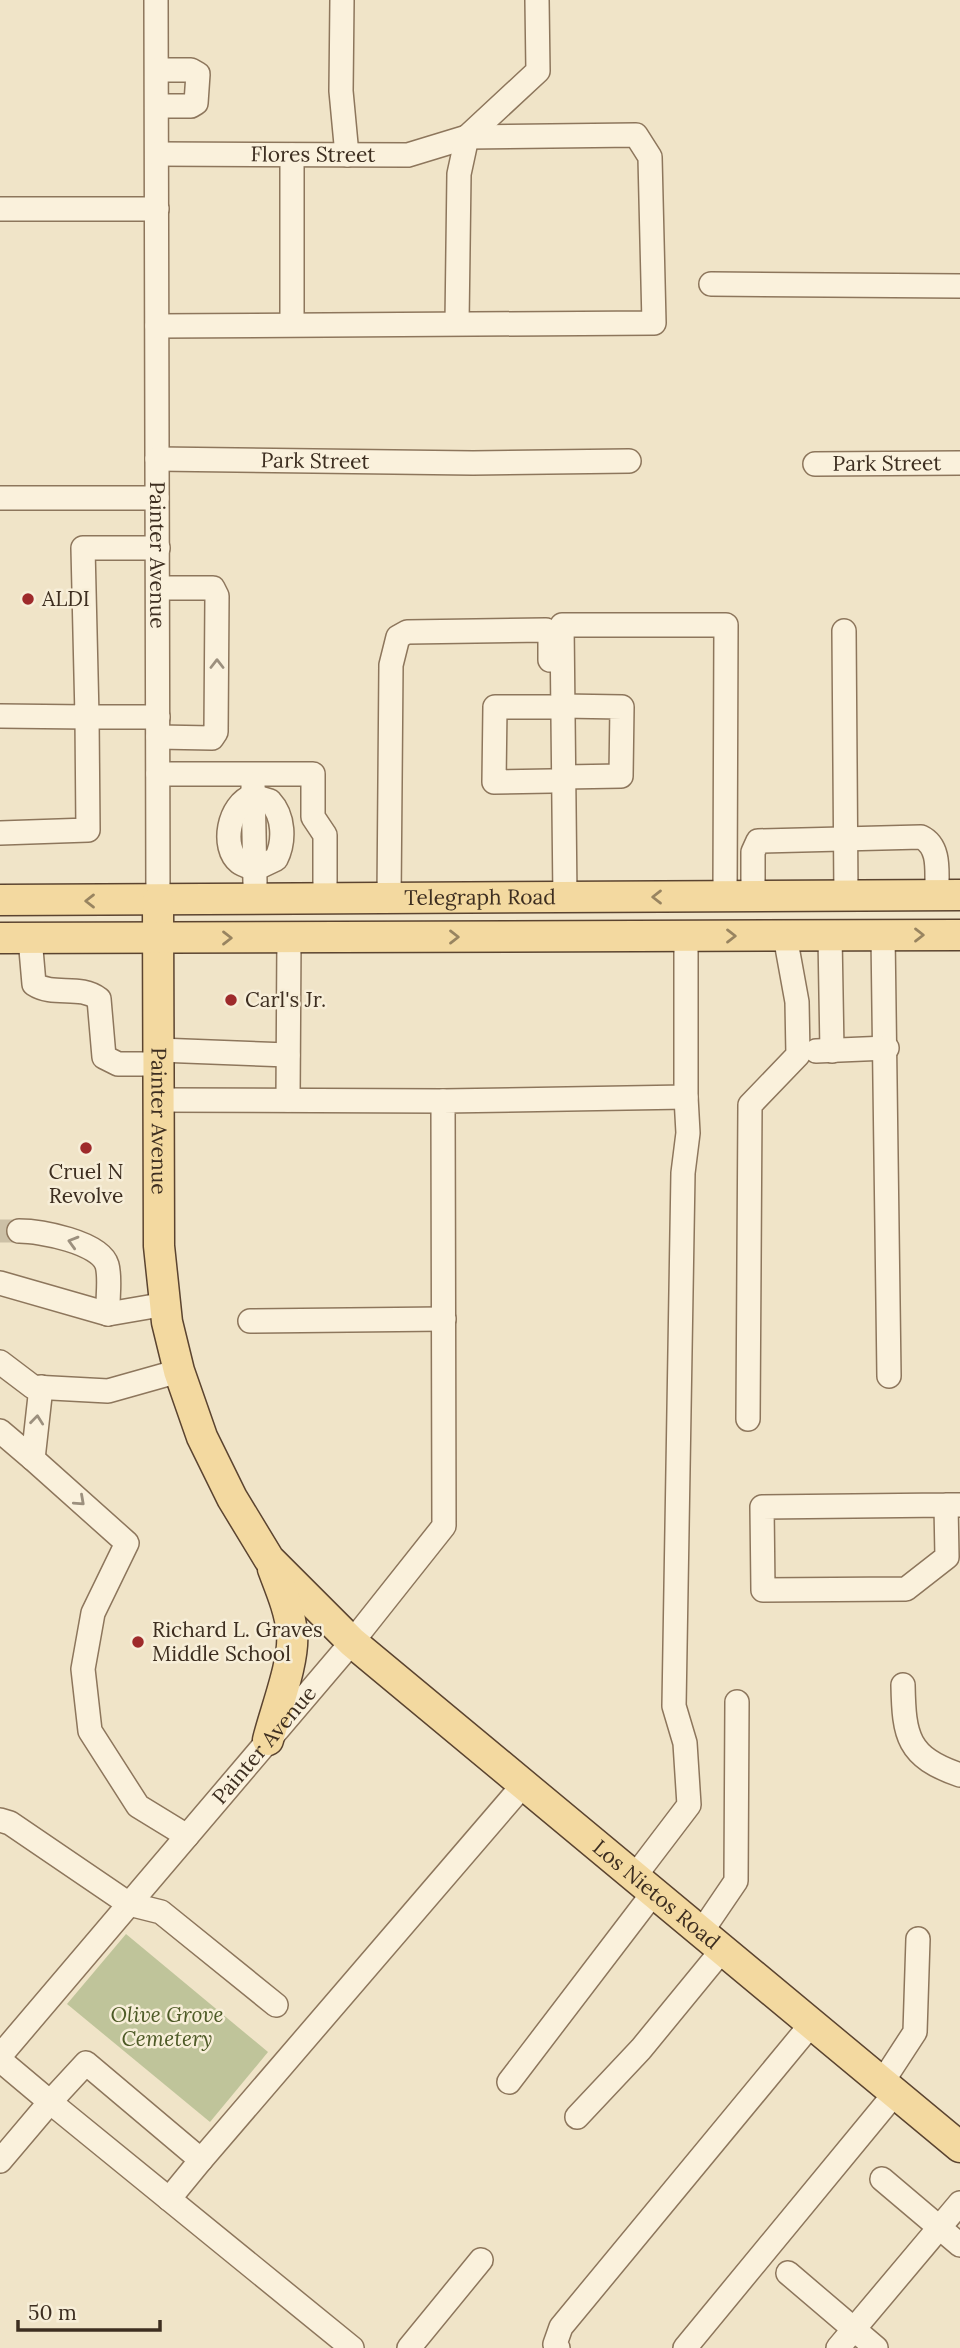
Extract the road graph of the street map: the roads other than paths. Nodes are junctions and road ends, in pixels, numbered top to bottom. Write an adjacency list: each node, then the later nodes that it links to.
1 (156, 0): 4 (street, Painter Avenue)
2 (342, 0): 9 (street)
3 (537, 0): 6 (street)
4 (157, 70): 5 (street, Painter Avenue); 5 (street)
5 (157, 106): 7 (street, Painter Avenue)
6 (467, 137): 9 (street, Flores Street); 14 (street); 14 (street)
7 (157, 154): 8 (street, Flores Street); 11 (street, Painter Avenue)
8 (292, 155): 9 (street, Flores Street); 15 (street)
9 (347, 155)
10 (0, 209): 11 (street)
11 (157, 209): 16 (street, Painter Avenue)
12 (711, 284): 13 (street)
13 (960, 286)
14 (457, 323): 15 (street)
15 (292, 324): 16 (street)
16 (157, 326): 17 (street, Painter Avenue)
17 (157, 459): 18 (street, Park Street); 22 (street, Painter Avenue)
18 (629, 461)
19 (960, 463): 20 (street, Park Street)
20 (815, 464)
21 (0, 498): 22 (street)
22 (157, 498): 23 (street, Painter Avenue)
23 (158, 548): 24 (street, Painter Avenue); 28 (street)
24 (158, 587): 29 (street, Painter Avenue); 29 (street, one-way to 24)
25 (844, 631): 34 (street)
26 (556, 706): 31 (street); 31 (street); 31 (street); 39 (street); 41 (street)
27 (0, 716): 28 (street)
28 (87, 717): 29 (street); 33 (street)
29 (158, 727): 30 (street, Painter Avenue)
30 (158, 774): 32 (street); 44 (street, Painter Avenue)
31 (557, 779): 40 (street)
32 (253, 785): 35 (street); 35 (street); 43 (street)
33 (0, 833)
34 (845, 838): 36 (street); 37 (street); 39 (street)
35 (255, 869): 45 (street)
36 (846, 895): 37 (main road, Telegraph Road); 38 (main road, Telegraph Road)
37 (948, 895)
38 (785, 896): 39 (main road, Telegraph Road); 47 (main road)
39 (739, 897): 40 (main road, Telegraph Road, one-way to 40)
40 (559, 898): 41 (main road, Telegraph Road)
41 (389, 899): 43 (main road, Telegraph Road)
42 (0, 900): 44 (main road, Telegraph Road, one-way to 42)
43 (325, 900): 45 (main road, Telegraph Road)
44 (158, 901): 45 (main road, Telegraph Road); 54 (main road, Painter Avenue)
45 (255, 901)
46 (883, 935): 48 (main road, Telegraph Road); 49 (main road, Telegraph Road, one-way to 49); 55 (street)
47 (785, 936): 48 (main road, Telegraph Road); 50 (main road, Telegraph Road, one-way to 47); 56 (street)
48 (830, 936): 57 (street)
49 (960, 936)
50 (686, 937): 53 (main road, Telegraph Road, one-way to 50); 60 (street)
51 (0, 938): 52 (main road, Telegraph Road)
52 (30, 938): 54 (main road, Telegraph Road); 59 (street)
53 (289, 938): 54 (main road, Telegraph Road, one-way to 53); 58 (street)
54 (158, 939): 59 (main road, Painter Avenue)
55 (887, 1048): 57 (street); 72 (street)
56 (798, 1051): 57 (street); 74 (street)
57 (832, 1051)
58 (288, 1055): 59 (street); 62 (street)
59 (159, 1057): 61 (main road, Painter Avenue)
60 (686, 1097): 63 (street); 87 (street)
61 (159, 1100): 62 (street); 66 (main road, Painter Avenue)
62 (288, 1100): 63 (street)
63 (443, 1101): 68 (street)
64 (19, 1231): 67 (street, one-way to 64)
65 (0, 1283): 67 (street)
66 (166, 1304): 67 (street); 71 (main road, Painter Avenue)
67 (108, 1314)
68 (443, 1319): 69 (street); 79 (street)
69 (250, 1321)
70 (0, 1362): 73 (street)
71 (179, 1371): 73 (street); 78 (main road, Painter Avenue)
72 (889, 1376)
73 (41, 1387): 76 (street, one-way to 73)
74 (748, 1419)
75 (0, 1431): 76 (street)
76 (33, 1459): 86 (street, one-way to 86)
77 (953, 1505): 77 (street)
78 (269, 1559): 79 (main road, Painter Avenue); 82 (main road)
79 (352, 1642): 82 (street, Painter Avenue); 84 (main road, Los Nietos Road)
80 (903, 1685): 83 (street)
81 (737, 1702): 90 (street)
82 (268, 1740): 86 (street, Painter Avenue)
83 (960, 1775)
84 (524, 1784): 87 (main road, Los Nietos Road); 99 (street)
85 (0, 1820): 88 (street)
86 (187, 1836): 88 (street, Painter Avenue)
87 (645, 1884): 90 (main road, Los Nietos Road); 94 (street)
88 (129, 1904): 91 (street); 93 (street, Painter Avenue)
89 (918, 1939): 95 (street)
90 (712, 1940): 92 (main road, Los Nietos Road); 97 (street)
91 (276, 2005)
92 (813, 2022): 95 (main road, Los Nietos Road); 111 (street)
93 (0, 2058): 96 (street)
94 (509, 2082)
95 (890, 2087): 98 (main road, Los Nietos Road); 112 (street)
96 (50, 2102): 99 (street); 100 (street); 102 (street)
97 (577, 2117)
98 (960, 2147)
99 (201, 2160): 102 (street)
100 (0, 2161)
101 (882, 2179): 104 (street)
102 (169, 2199): 109 (street)
103 (960, 2203): 104 (street)
104 (940, 2228): 105 (street); 108 (street)
105 (960, 2245)
106 (481, 2260): 110 (street)
107 (788, 2273): 108 (street)
108 (854, 2329): 113 (street); 114 (street)
109 (352, 2348)
110 (409, 2348)
111 (558, 2348)
112 (685, 2348)
113 (838, 2348)
114 (876, 2348)

